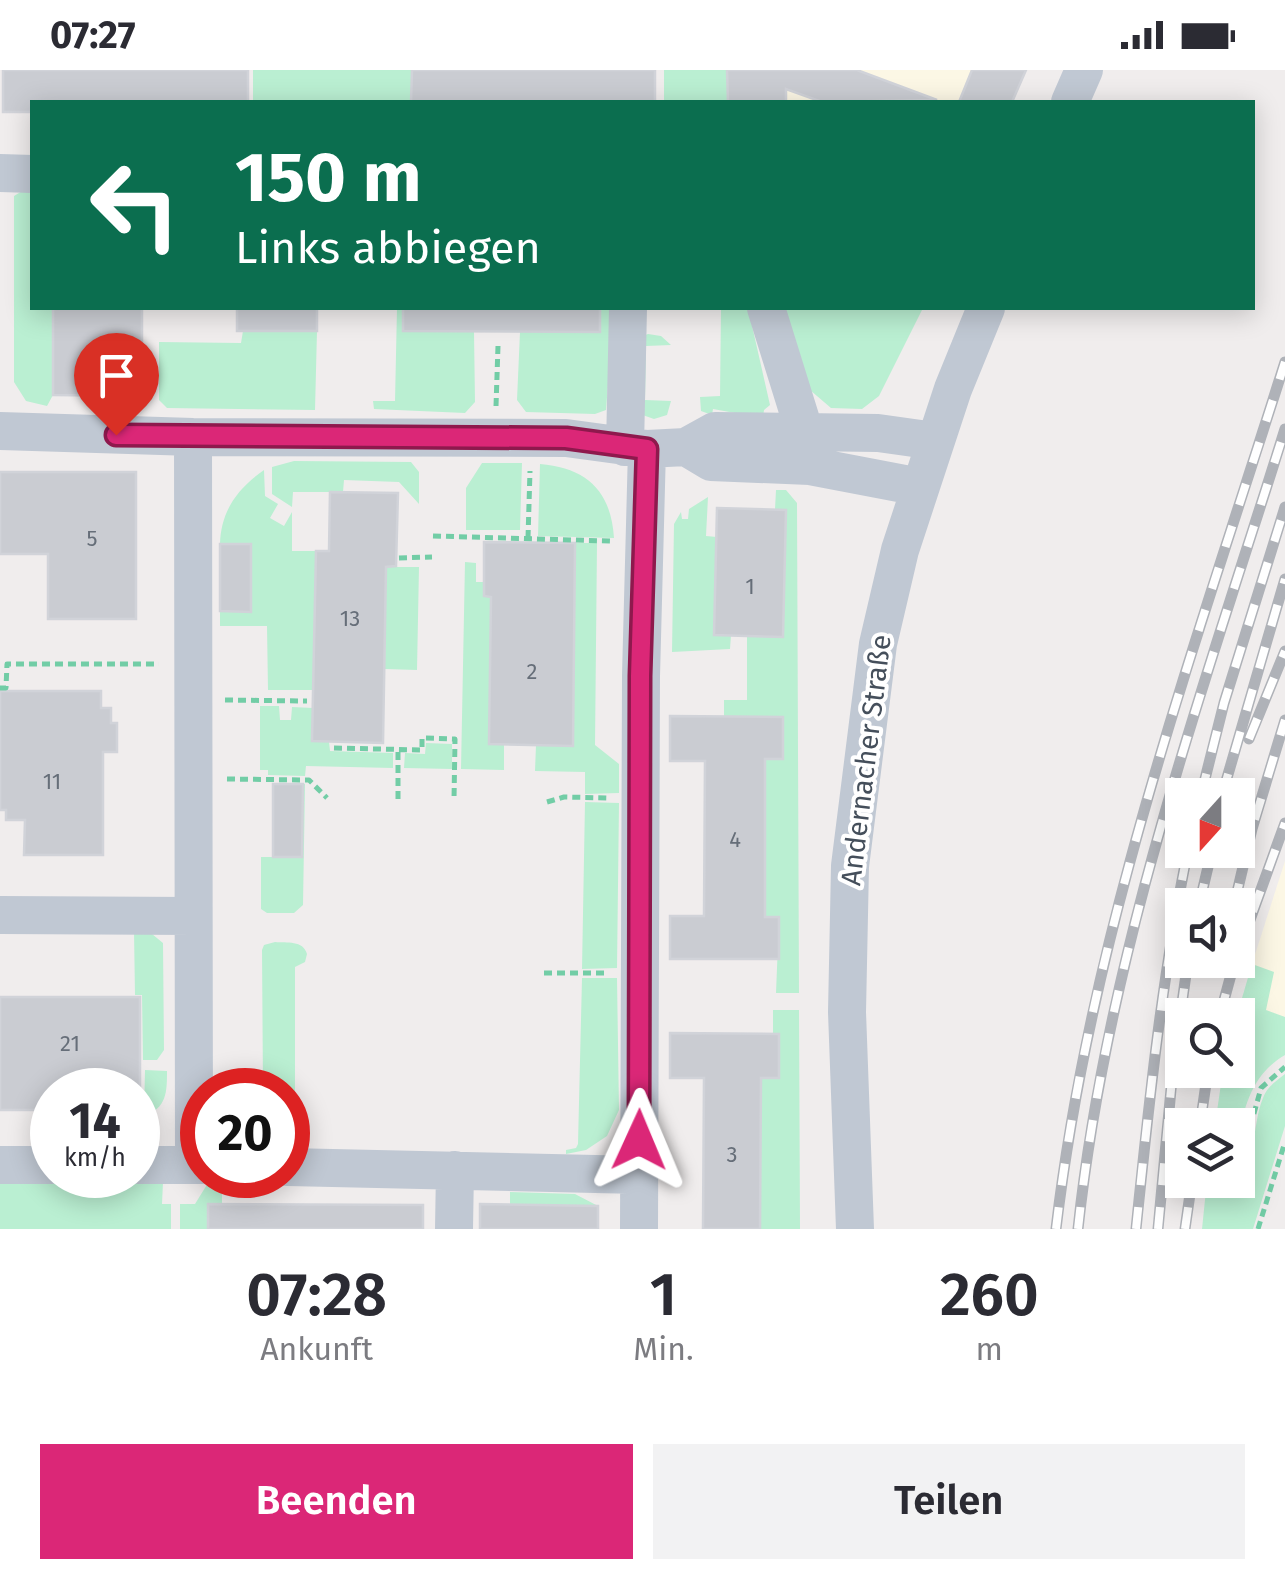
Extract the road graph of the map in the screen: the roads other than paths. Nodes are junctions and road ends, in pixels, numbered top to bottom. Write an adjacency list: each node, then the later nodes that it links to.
1 (1084, 70): 2 (street)
2 (1071, 100)
3 (0, 174): 4 (street)
4 (30, 174)
5 (628, 310): 11 (street)
6 (767, 310): 12 (street)
7 (985, 310): 10 (street, Andernacher Straße)
8 (0, 432): 9 (street)
9 (194, 437): 11 (street); 15 (street)
10 (935, 441): 12 (street); 13 (street, Andernacher Straße)
11 (636, 448): 12 (street); 21 (street)
12 (807, 448): 13 (street)
13 (920, 487): 24 (street, Andernacher Straße)
14 (0, 915): 15 (street)
15 (194, 916): 16 (street)
16 (196, 1068)
17 (0, 1164): 18 (street)
18 (30, 1165)
19 (310, 1167): 20 (street)
20 (455, 1170): 21 (street); 22 (street)
21 (639, 1175): 23 (street)
22 (454, 1229)
23 (639, 1229)
24 (855, 1229)

